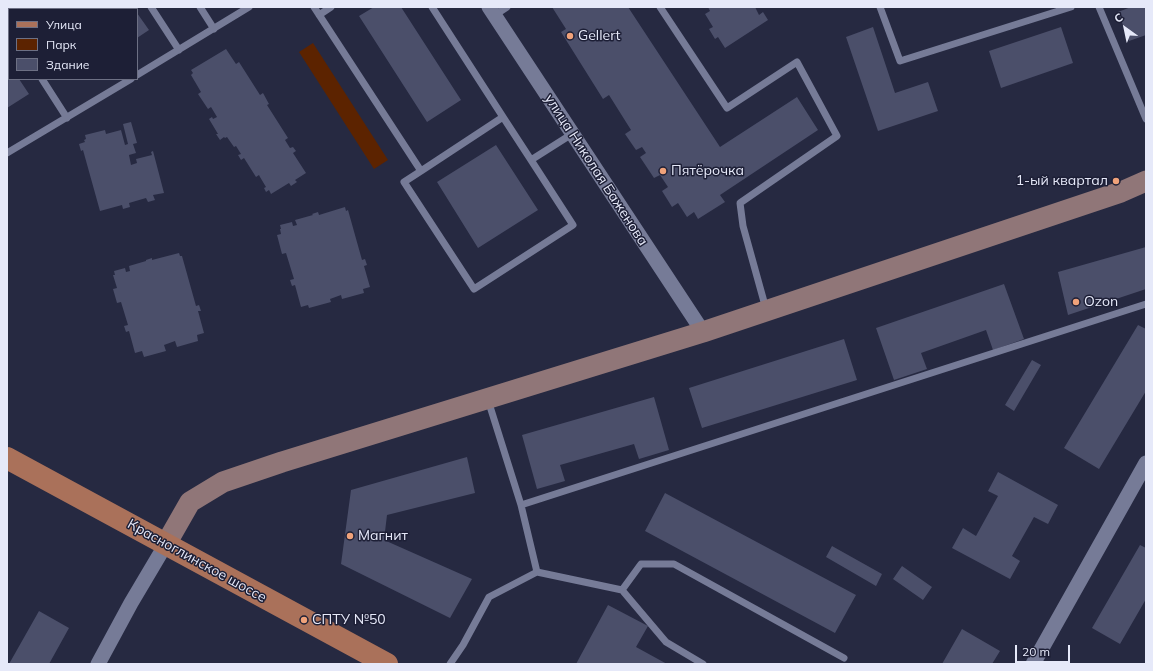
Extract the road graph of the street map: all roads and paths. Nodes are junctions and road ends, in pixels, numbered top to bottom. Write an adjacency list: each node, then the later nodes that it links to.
1 (151, 7): 15 (lane)
2 (200, 7): 14 (lane)
3 (249, 7): 14 (lane)
4 (314, 7): 13 (lane)
5 (331, 7): 13 (lane)
6 (432, 7): 19 (lane)
7 (507, 7): 12 (lane)
8 (660, 7): 28 (lane)
9 (880, 7): 10 (lane)
10 (1071, 7)
11 (1099, 7): 21 (lane)
12 (492, 11): 22 (street, улица Николая Баженова)
13 (319, 15): 25 (lane)
14 (214, 29): 15 (lane)
15 (179, 50): 16 (lane)
16 (138, 74)
17 (43, 80): 20 (lane)
18 (129, 80): 20 (lane)
19 (503, 117): 24 (lane); 25 (lane)
20 (67, 118): 23 (lane)
21 (1146, 119)
22 (572, 134): 24 (lane); 29 (street, улица Николая Баженова)
23 (7, 154)
24 (532, 160): 25 (lane)
25 (421, 170)
26 (1146, 181): 28 (street)
27 (1146, 304): 33 (lane)
28 (766, 311): 29 (street)
29 (703, 332): 30 (street)
30 (487, 398): 33 (lane); 34 (street)
31 (7, 458): 34 (main road, Красноглинское шоссе)
32 (1146, 463): 42 (street)
33 (521, 505): 35 (lane)
34 (166, 544): 38 (street); 39 (main road, Красноглинское шоссе)
35 (536, 572): 36 (lane); 40 (lane)
36 (622, 590): 37 (lane); 41 (lane)
37 (844, 658)
38 (98, 664)
39 (387, 664)
40 (450, 664)
41 (703, 664)
42 (1033, 664)

